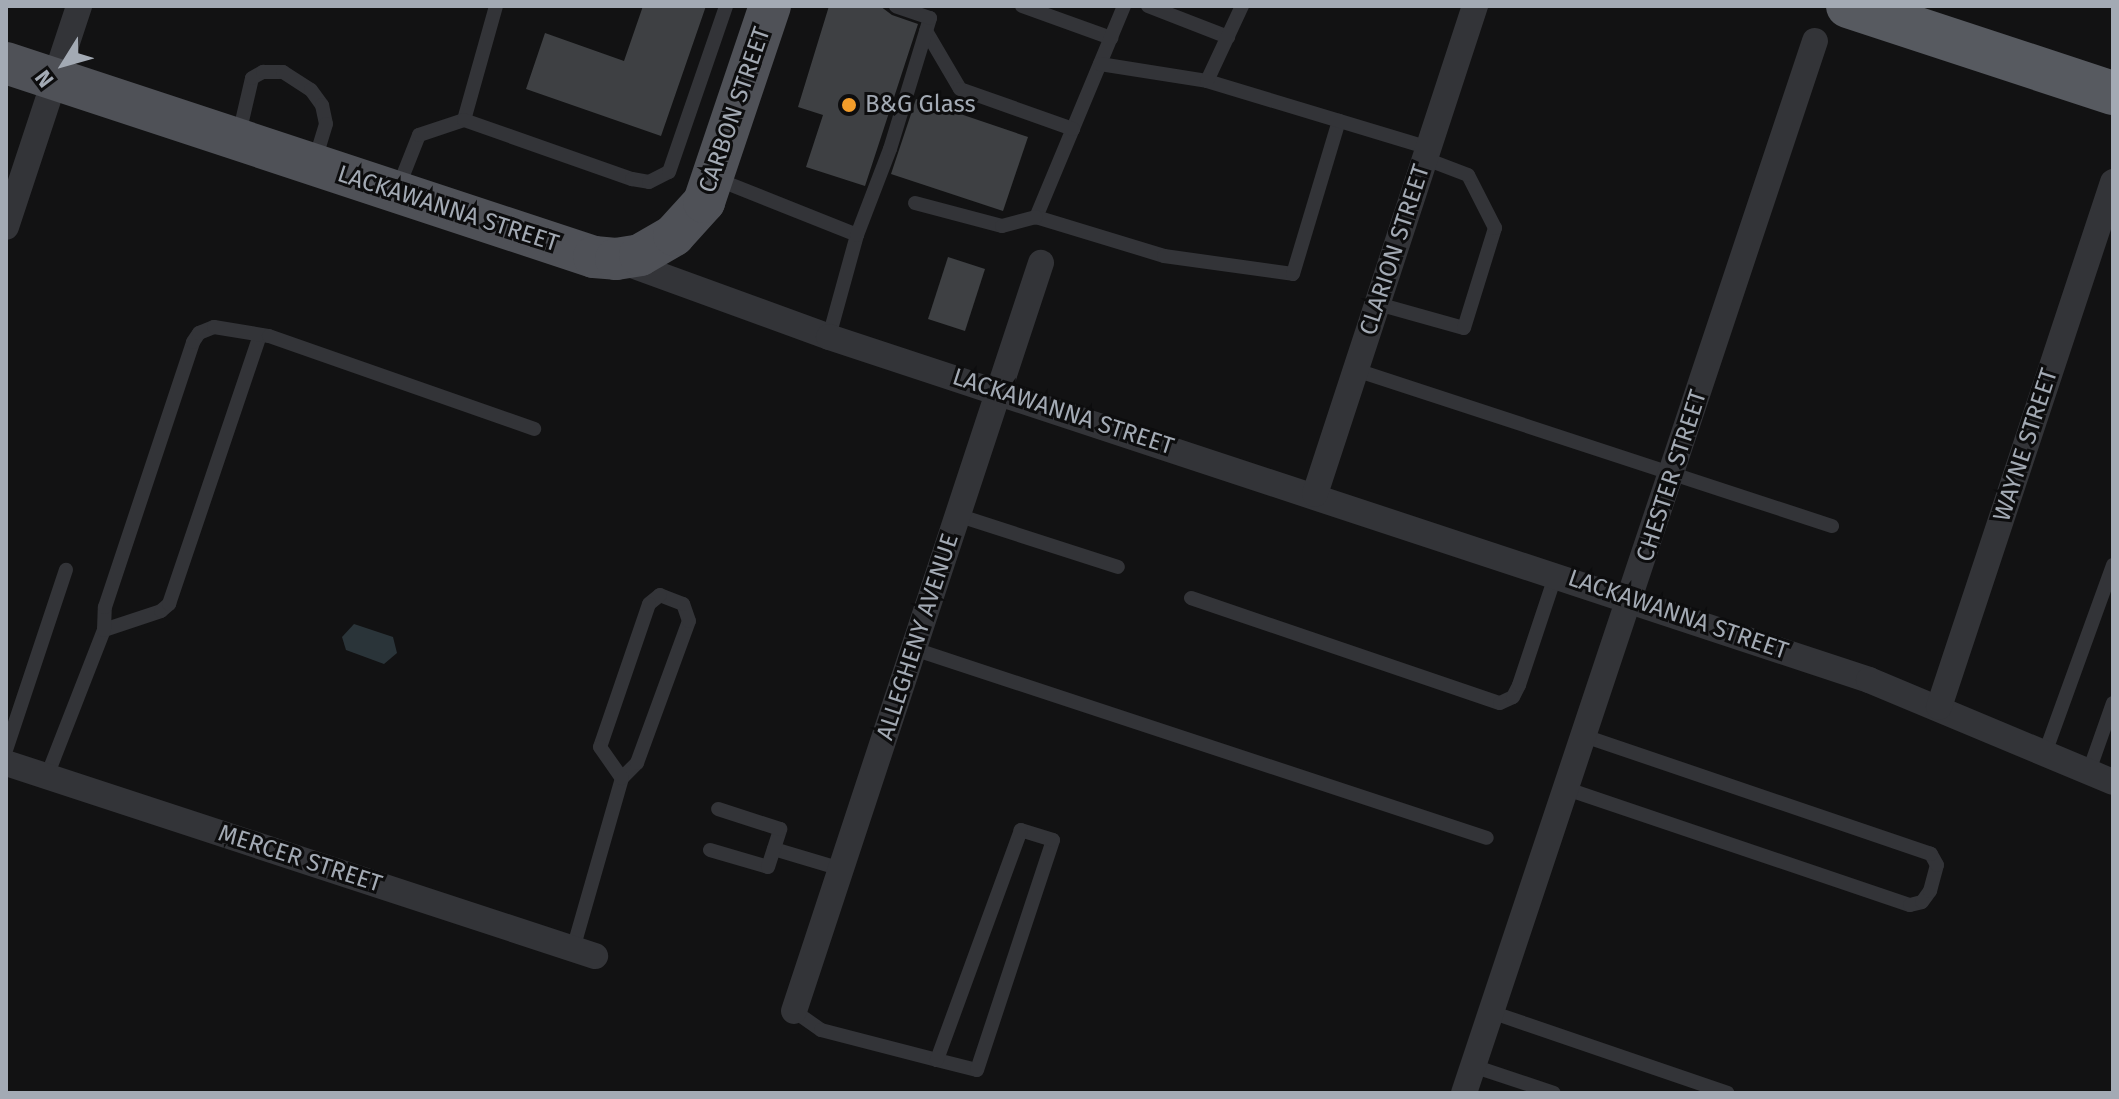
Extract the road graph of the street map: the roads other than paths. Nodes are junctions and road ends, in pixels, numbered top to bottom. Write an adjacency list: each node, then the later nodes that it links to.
1 (79, 6): 20 (street)
2 (496, 6): 23 (lane)
3 (726, 6): 23 (lane)
4 (770, 6): 29 (main road, CARBON STREET)
5 (896, 6): 13 (lane)
6 (1022, 6): 15 (lane)
7 (1124, 6): 15 (lane)
8 (1148, 6): 14 (lane)
9 (1242, 6): 14 (lane)
10 (1475, 6): 27 (street, CLARION STREET)
11 (1848, 6): 22 (highway)
12 (1941, 6): 18 (highway)
13 (928, 25): 25 (lane); 35 (lane)
14 (1228, 37): 21 (lane)
15 (1111, 38): 19 (lane)
16 (1815, 41): 44 (street, CHESTER STREET)
17 (6, 63): 20 (main road, LACKAWANNA STREET)
18 (2113, 63)
19 (1100, 64): 21 (lane); 25 (lane)
20 (55, 79): 26 (main road, LACKAWANNA STREET); 34 (street)
21 (1207, 81): 24 (lane)
22 (2113, 93)
23 (464, 120): 31 (lane)
24 (1339, 121): 27 (lane); 33 (lane)
25 (1073, 129): 33 (lane)
26 (238, 139): 28 (main road, LACKAWANNA STREET); 28 (lane)
27 (1427, 153): 38 (street, CLARION STREET); 38 (lane)
28 (313, 164): 31 (main road, LACKAWANNA STREET)
29 (714, 178): 35 (lane); 36 (main road, CARBON STREET)
30 (2113, 182): 57 (street, WAYNE STREET)
31 (396, 192): 36 (main road, LACKAWANNA STREET)
32 (915, 203): 33 (lane)
33 (1036, 217)
34 (6, 227)
35 (857, 235): 40 (lane)
36 (616, 259): 40 (street, LACKAWANNA STREET)
37 (1041, 263): 42 (street, ALLEGHENY AVENUE)
38 (1378, 304): 41 (street, CLARION STREET)
39 (260, 335): 43 (lane); 54 (lane); 54 (lane)
40 (829, 337): 42 (street, LACKAWANNA STREET)
41 (1356, 370): 44 (lane); 45 (street, CLARION STREET)
42 (999, 390): 45 (street, LACKAWANNA STREET); 46 (street, ALLEGHENY AVENUE)
43 (534, 429)
44 (1672, 474): 47 (lane); 53 (street, CHESTER STREET)
45 (1315, 494): 51 (street, LACKAWANNA STREET)
46 (957, 515): 49 (lane); 55 (street, ALLEGHENY AVENUE)
47 (1832, 526)
48 (2113, 565): 60 (lane)
49 (1118, 567)
50 (66, 570): 59 (lane)
51 (1556, 574): 52 (lane); 53 (street, LACKAWANNA STREET)
52 (1191, 598)
53 (1631, 599): 57 (street, LACKAWANNA STREET); 58 (street, CHESTER STREET)
54 (104, 630): 63 (lane)
55 (914, 649): 68 (lane); 71 (street, ALLEGHENY AVENUE)
56 (2113, 703): 62 (lane)
57 (1939, 707): 60 (street, LACKAWANNA STREET)
58 (1585, 736): 66 (street, CHESTER STREET); 66 (lane)
59 (6, 750)
60 (2045, 753): 62 (street, LACKAWANNA STREET)
61 (6, 763): 63 (street, MERCER STREET)
62 (2089, 771): 65 (street, LACKAWANNA STREET)
63 (47, 776): 72 (street, MERCER STREET)
64 (622, 778): 64 (lane); 72 (lane)
65 (2113, 782)
66 (1567, 789): 74 (street, CHESTER STREET)
67 (718, 809): 69 (lane)
68 (1487, 838)
69 (774, 849): 70 (lane); 71 (lane)
70 (710, 850)
71 (841, 869): 73 (street, ALLEGHENY AVENUE)
72 (584, 953)
73 (794, 1011): 75 (lane)
74 (1491, 1012): 76 (street, CHESTER STREET); 79 (lane)
75 (937, 1060): 75 (lane)
76 (1473, 1066): 77 (street, CHESTER STREET); 78 (lane)
77 (1464, 1093)
78 (1554, 1093)
79 (1727, 1093)

